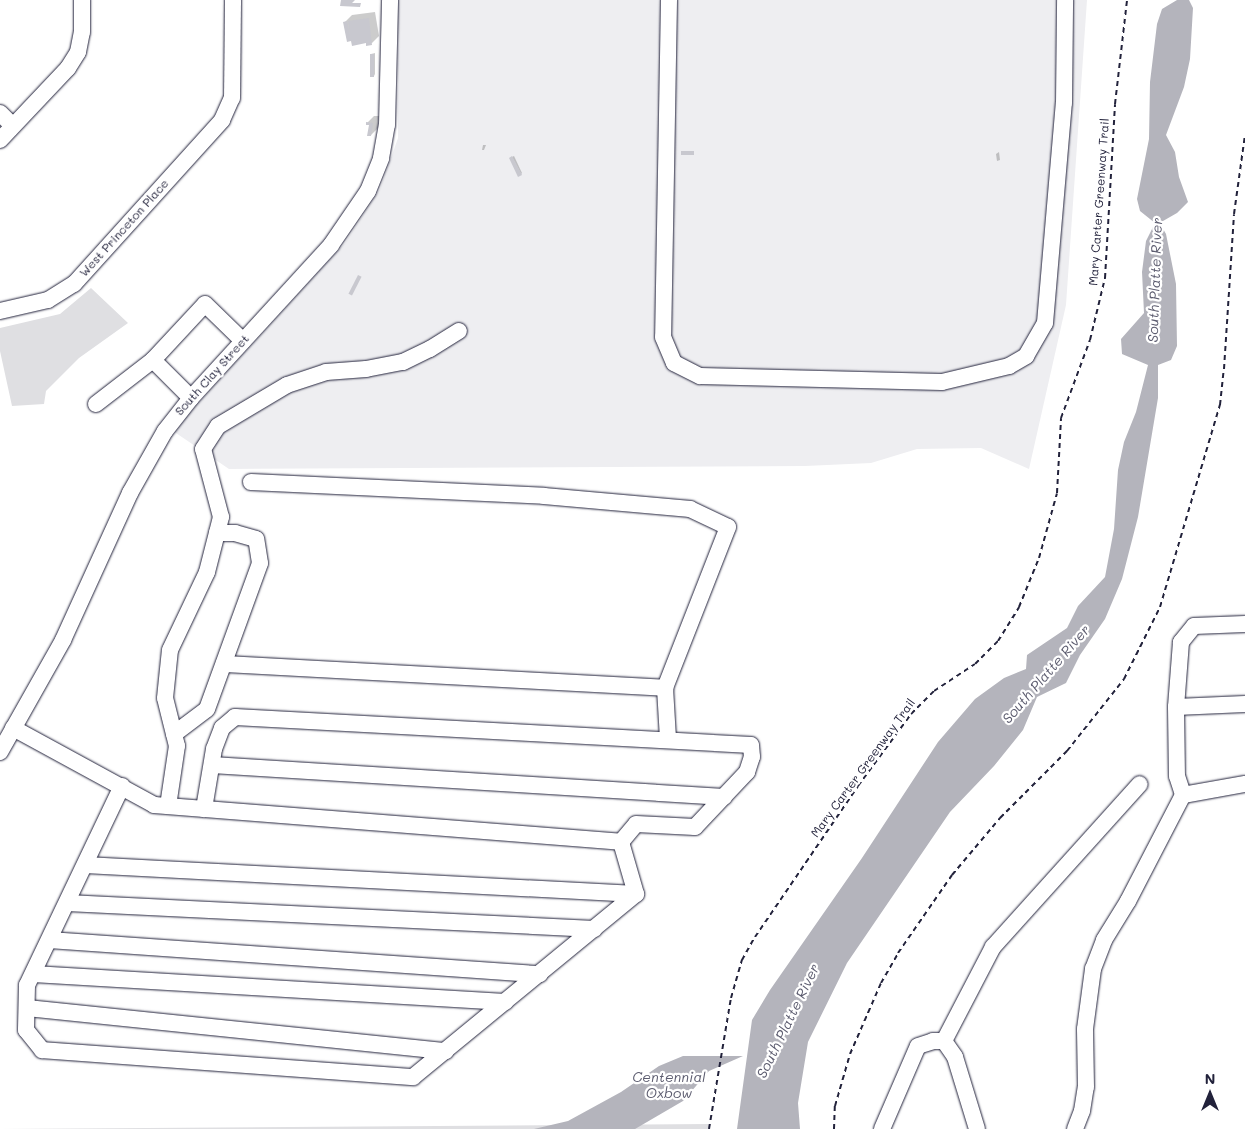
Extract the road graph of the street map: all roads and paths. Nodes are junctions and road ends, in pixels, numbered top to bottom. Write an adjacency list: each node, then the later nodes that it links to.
1 (82, 0): 8 (street)
2 (233, 0): 11 (street, West Princeton Place)
3 (390, 0): 13 (street, South Clay Street)
4 (669, 0): 5 (street)
5 (1065, 0)
6 (1127, 0): 50 (path, Mary Carter Greenway Trail)
7 (0, 113): 8 (street)
8 (12, 125): 10 (street)
9 (1245, 135): 51 (path)
10 (0, 140)
11 (0, 311)
12 (458, 331): 18 (street)
13 (243, 341): 14 (street); 15 (street, South Clay Street)
14 (153, 360): 15 (street); 16 (street)
15 (191, 398): 25 (street, South Clay Street)
16 (96, 404)
17 (251, 482): 21 (street)
18 (217, 533): 20 (street); 27 (street)
19 (1245, 624): 23 (street)
20 (224, 664): 21 (street); 24 (street)
21 (665, 688): 28 (street)
22 (1245, 704): 23 (street)
23 (1176, 707): 34 (street)
24 (207, 709): 26 (street); 27 (street)
25 (14, 728): 29 (street, South Clay Street); 33 (street)
26 (222, 728): 28 (street); 30 (street)
27 (174, 734): 36 (street)
28 (668, 739): 35 (street)
29 (0, 752)
30 (212, 766): 35 (street); 37 (street)
31 (1140, 784): 48 (street)
32 (1245, 784): 34 (street)
33 (122, 786): 36 (street); 39 (street)
34 (1183, 795): 54 (street)
35 (724, 798): 38 (street)
36 (168, 806): 37 (street)
37 (204, 808): 38 (street)
38 (621, 842): 40 (street)
39 (85, 865): 40 (street); 41 (street)
40 (636, 894): 42 (street)
41 (67, 903): 42 (street); 43 (street)
42 (594, 929): 45 (street)
43 (49, 940): 44 (street); 45 (street)
44 (33, 974): 46 (street); 47 (street)
45 (540, 974): 46 (street)
46 (505, 1002): 49 (street)
47 (27, 1008): 49 (street); 49 (street)
48 (944, 1041): 52 (street); 53 (street)
49 (446, 1051)
50 (709, 1129)
51 (834, 1129)
52 (882, 1129)
53 (977, 1129)
54 (1075, 1129)

